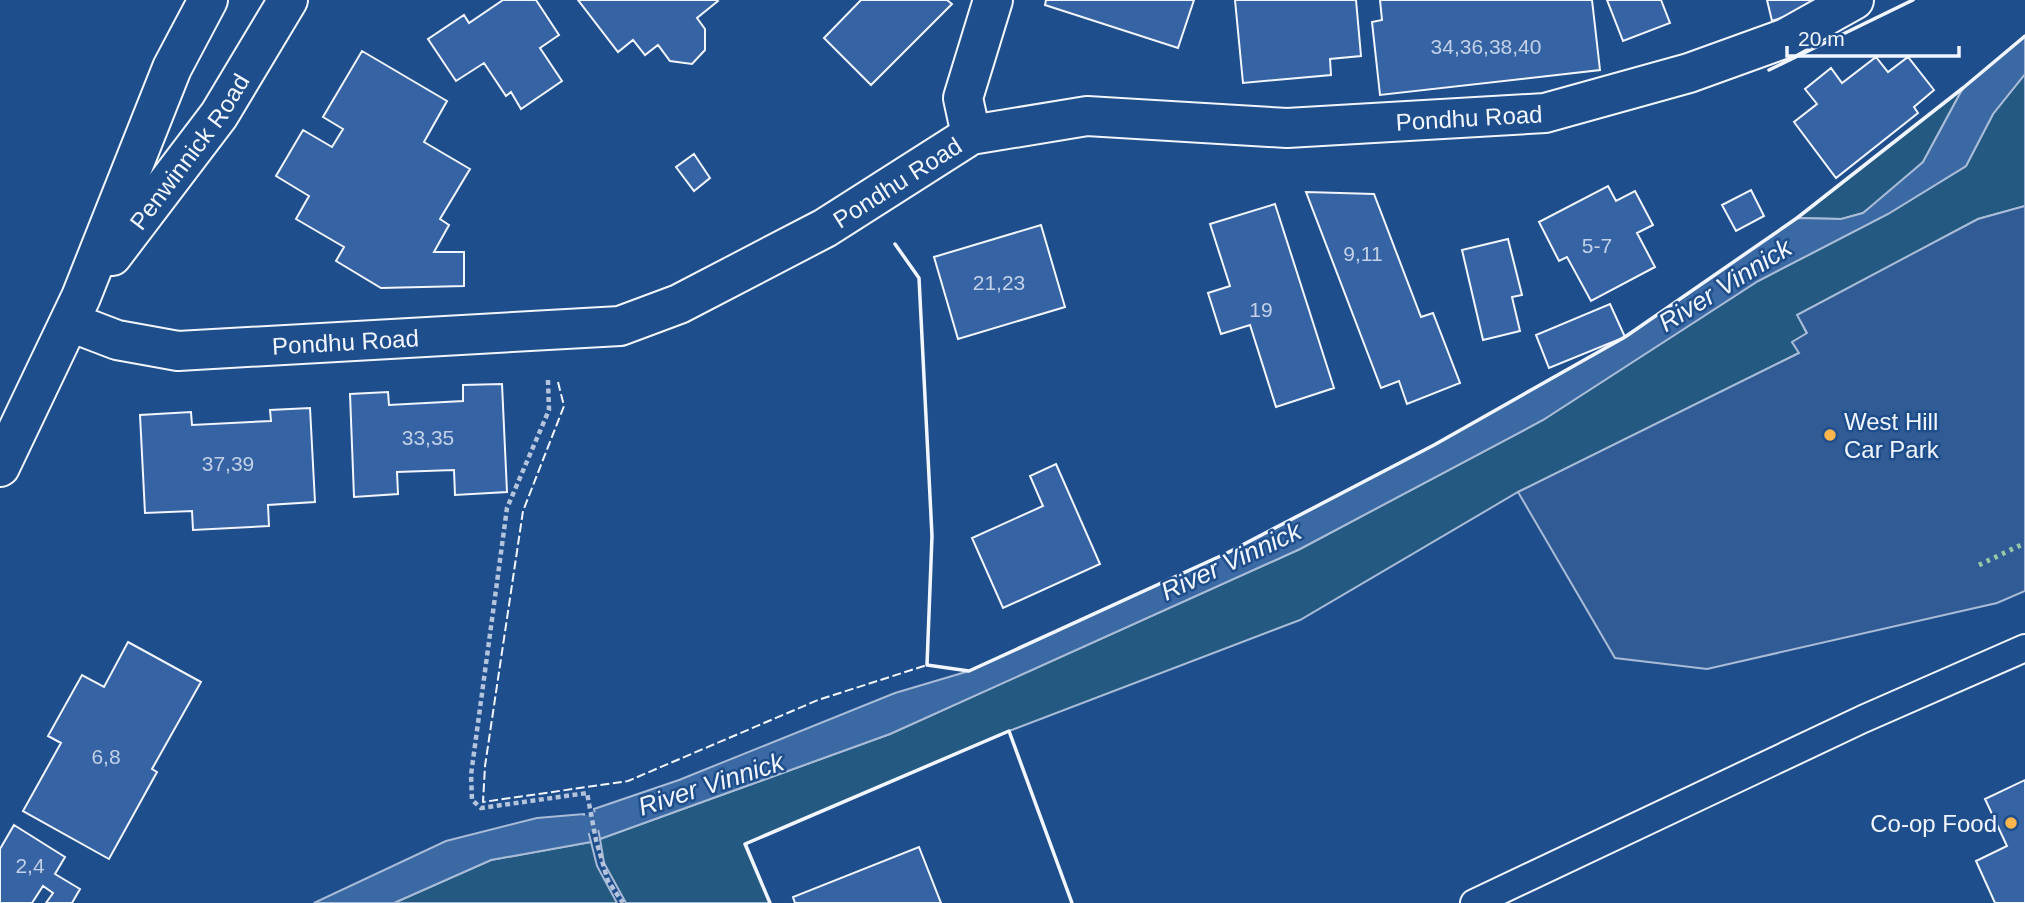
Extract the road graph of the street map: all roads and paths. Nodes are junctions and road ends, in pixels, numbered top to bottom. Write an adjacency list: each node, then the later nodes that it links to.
1 (208, 0): 6 (main road, Penwinnick Road)
2 (288, 0): 6 (main road, Penwinnick Road)
3 (993, 0): 5 (main road)
4 (1854, 0): 5 (main road, Pondhu Road)
5 (971, 135): 7 (main road, Pondhu Road)
6 (76, 309): 7 (main road, Pondhu Road); 8 (main road, Penwinnick Road)
7 (539, 331): 10 (path)
8 (0, 467)
9 (2025, 648): 11 (lane)
10 (623, 903)
11 (1475, 903)

